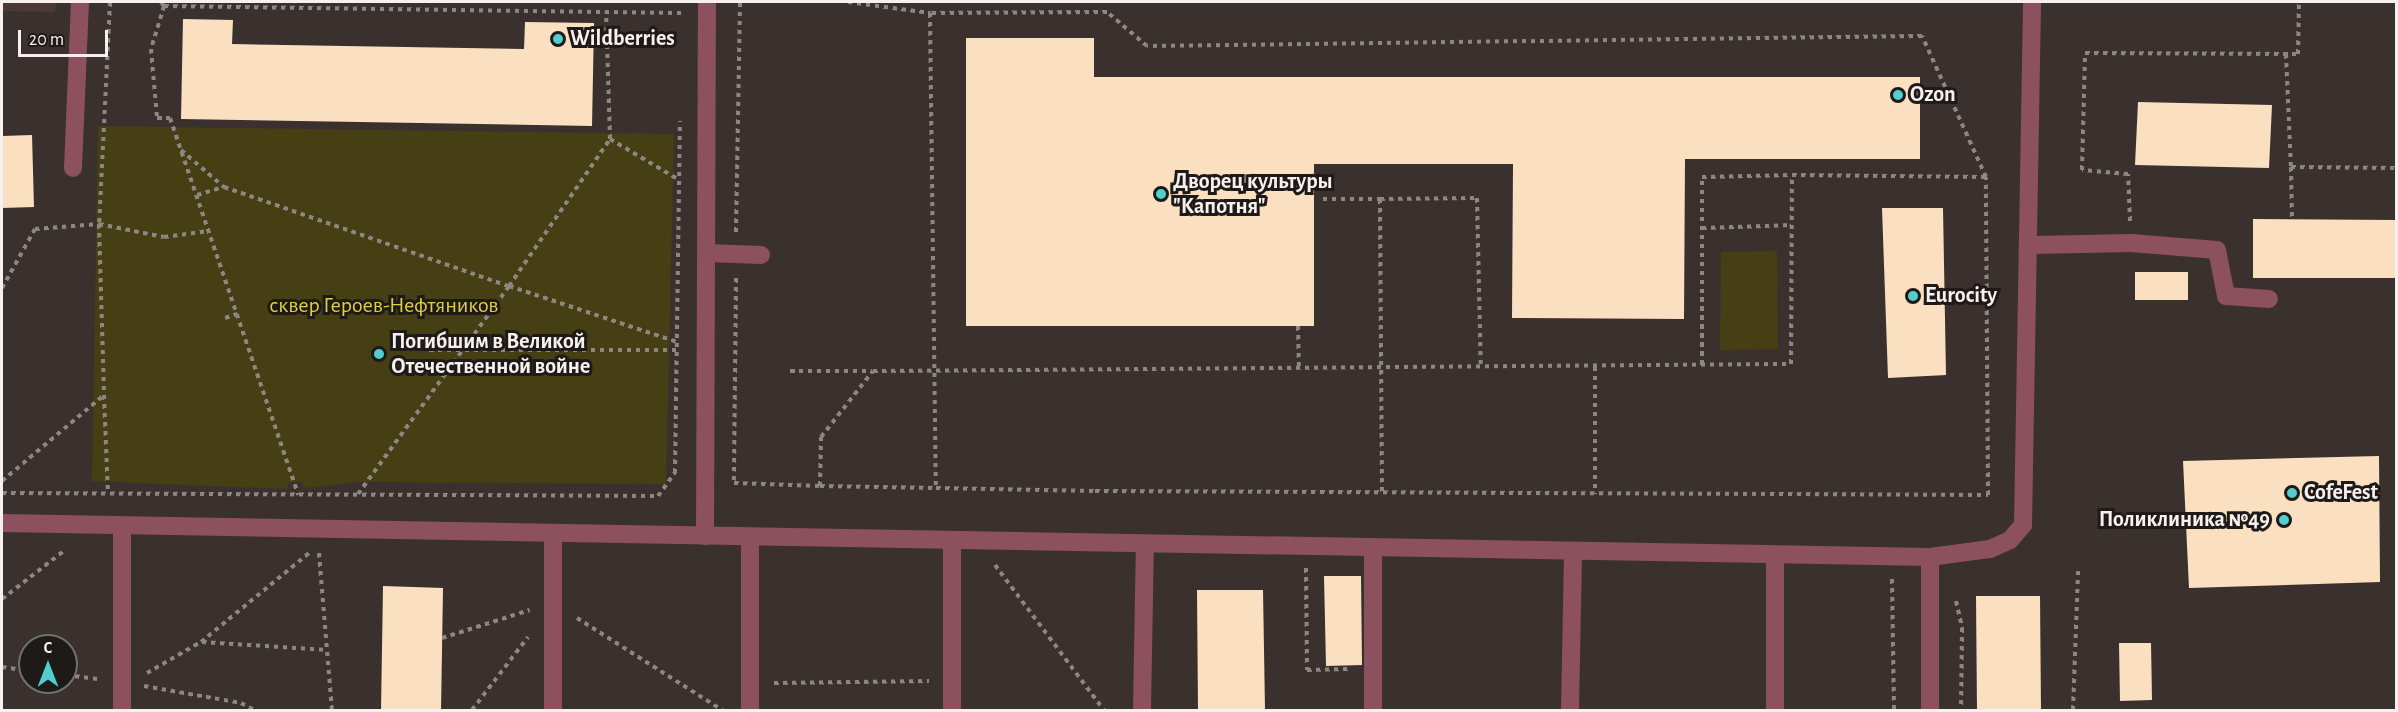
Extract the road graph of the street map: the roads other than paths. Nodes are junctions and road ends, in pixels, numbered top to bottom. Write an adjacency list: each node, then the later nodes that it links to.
1 (80, 2): 4 (street)
2 (707, 2): 6 (street)
3 (2032, 2): 5 (street)
4 (73, 168)
5 (2028, 245): 8 (street); 19 (street)
6 (706, 254): 7 (street); 12 (street)
7 (761, 255)
8 (2269, 299)
9 (2, 524): 10 (street)
10 (122, 526): 11 (street); 20 (street)
11 (553, 533): 12 (street); 21 (street)
12 (705, 536): 13 (street)
13 (750, 537): 14 (street); 22 (street)
14 (952, 540): 15 (street); 23 (street)
15 (1144, 545): 16 (street); 24 (street)
16 (1373, 548): 17 (street); 25 (street)
17 (1574, 551): 18 (street); 26 (street)
18 (1775, 555): 19 (street); 27 (street)
19 (1930, 557): 28 (street)
20 (122, 711)
21 (553, 711)
22 (750, 711)
23 (952, 711)
24 (1142, 711)
25 (1373, 711)
26 (1570, 711)
27 (1775, 711)
28 (1930, 711)

